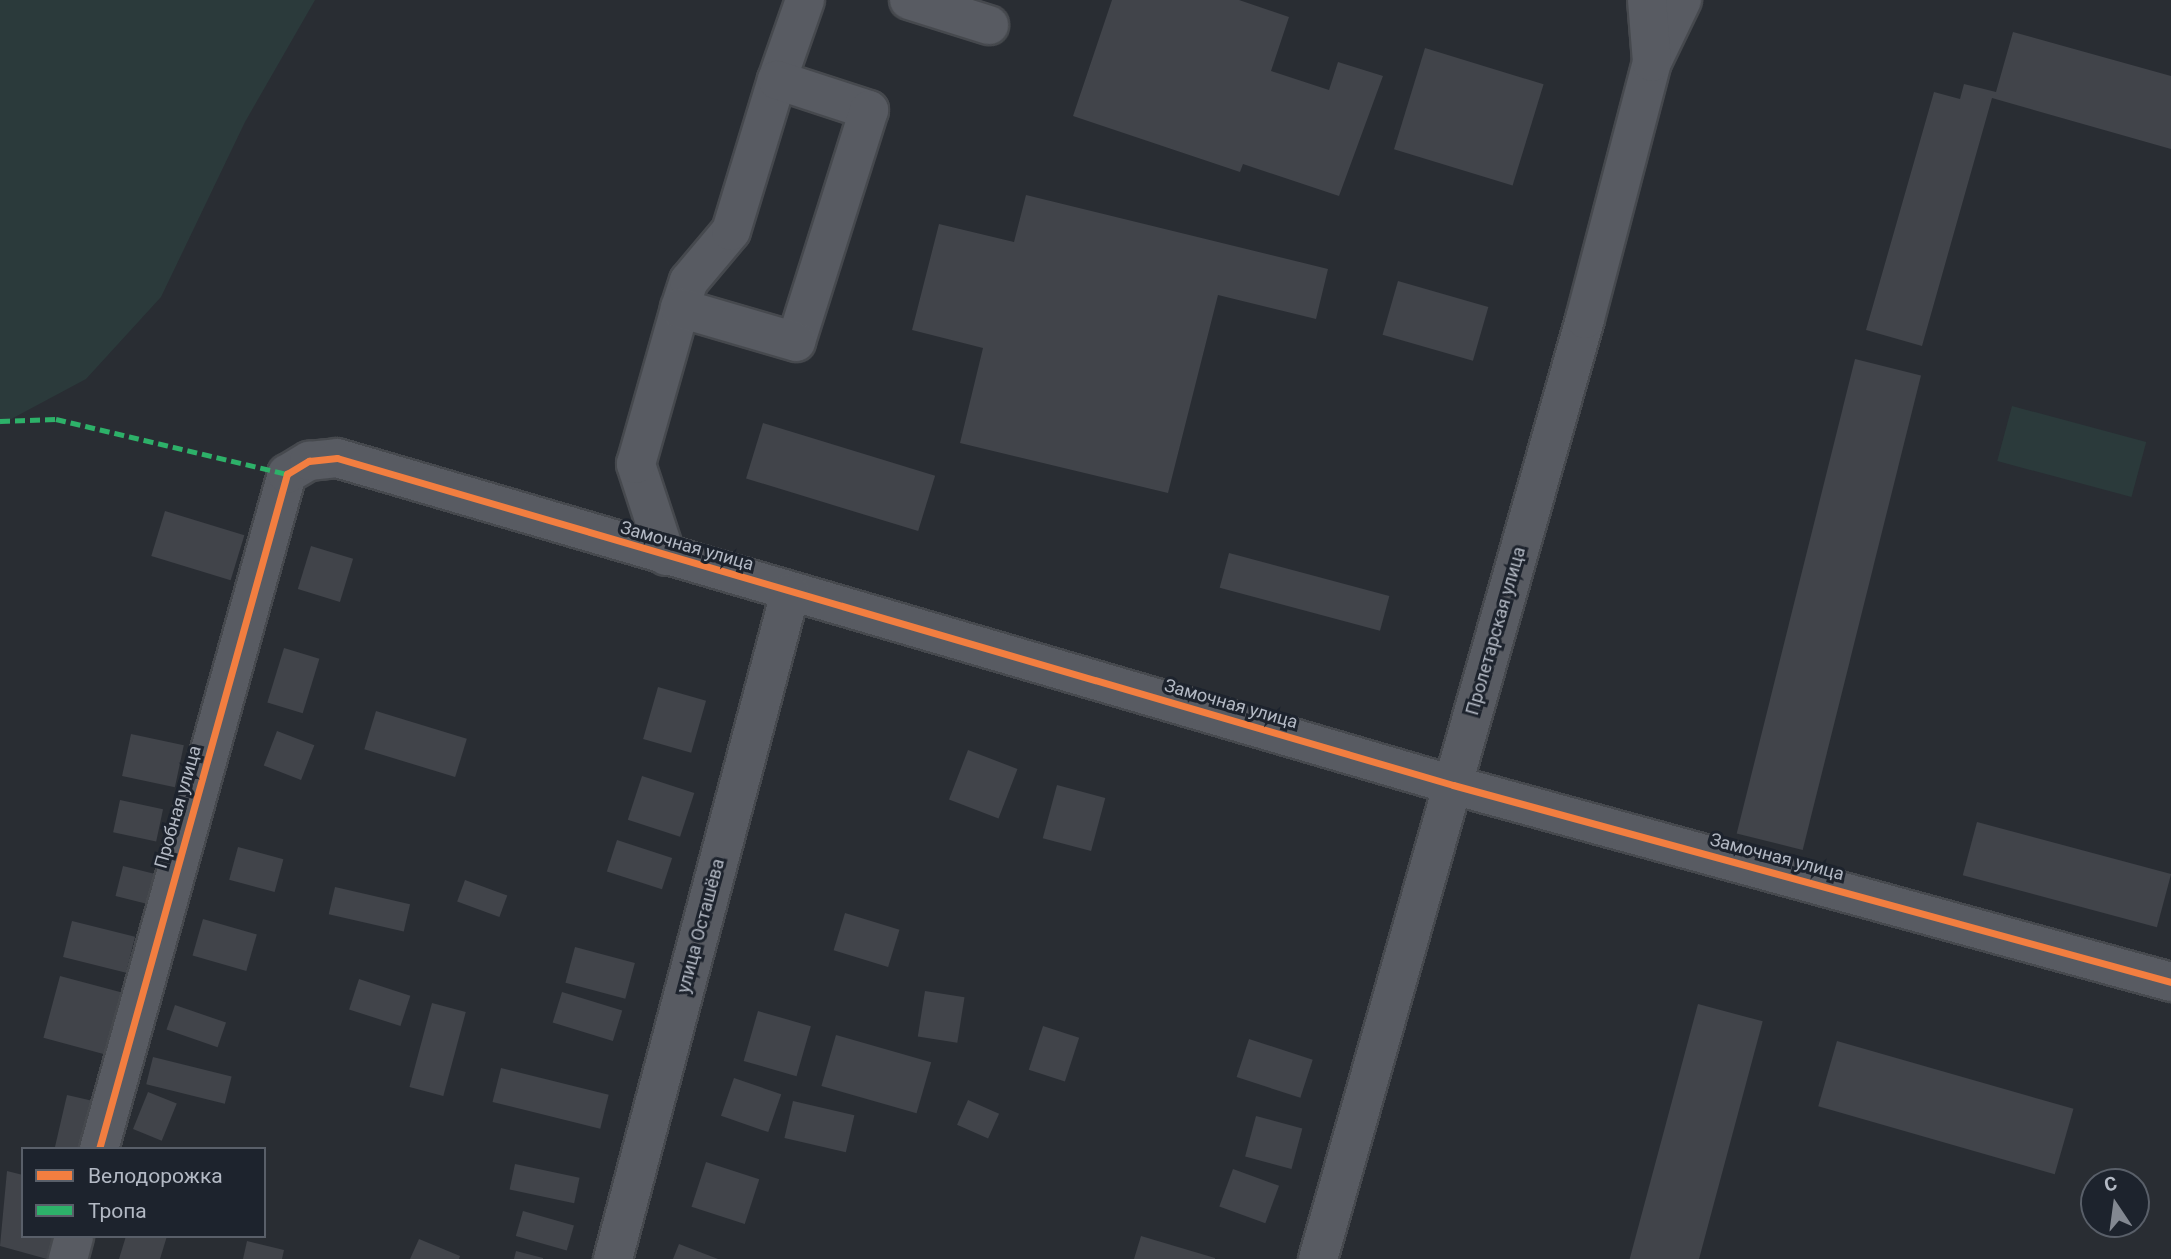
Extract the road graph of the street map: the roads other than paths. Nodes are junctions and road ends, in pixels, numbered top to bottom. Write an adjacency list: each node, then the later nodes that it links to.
1 (805, 0): 7 (street)
2 (909, 0): 5 (street)
3 (1647, 0): 6 (street, Пролетарская улица)
4 (1682, 0): 6 (street)
5 (989, 25)
6 (1652, 62): 12 (street, Пролетарская улица)
7 (777, 80): 8 (street); 8 (street)
8 (680, 308): 10 (street)
9 (287, 474): 10 (street, Замочная улица); 14 (street, Пробная улица)
10 (666, 556): 11 (street, Замочная улица)
11 (790, 593): 12 (street, Замочная улица); 17 (street, улица Осташёва)
12 (1452, 785): 13 (street, Замочная улица); 18 (street, Пролетарская улица)
13 (2171, 982)
14 (100, 1147)
15 (73, 1238): 16 (street)
16 (68, 1259)
17 (613, 1259)
18 (1318, 1259)

